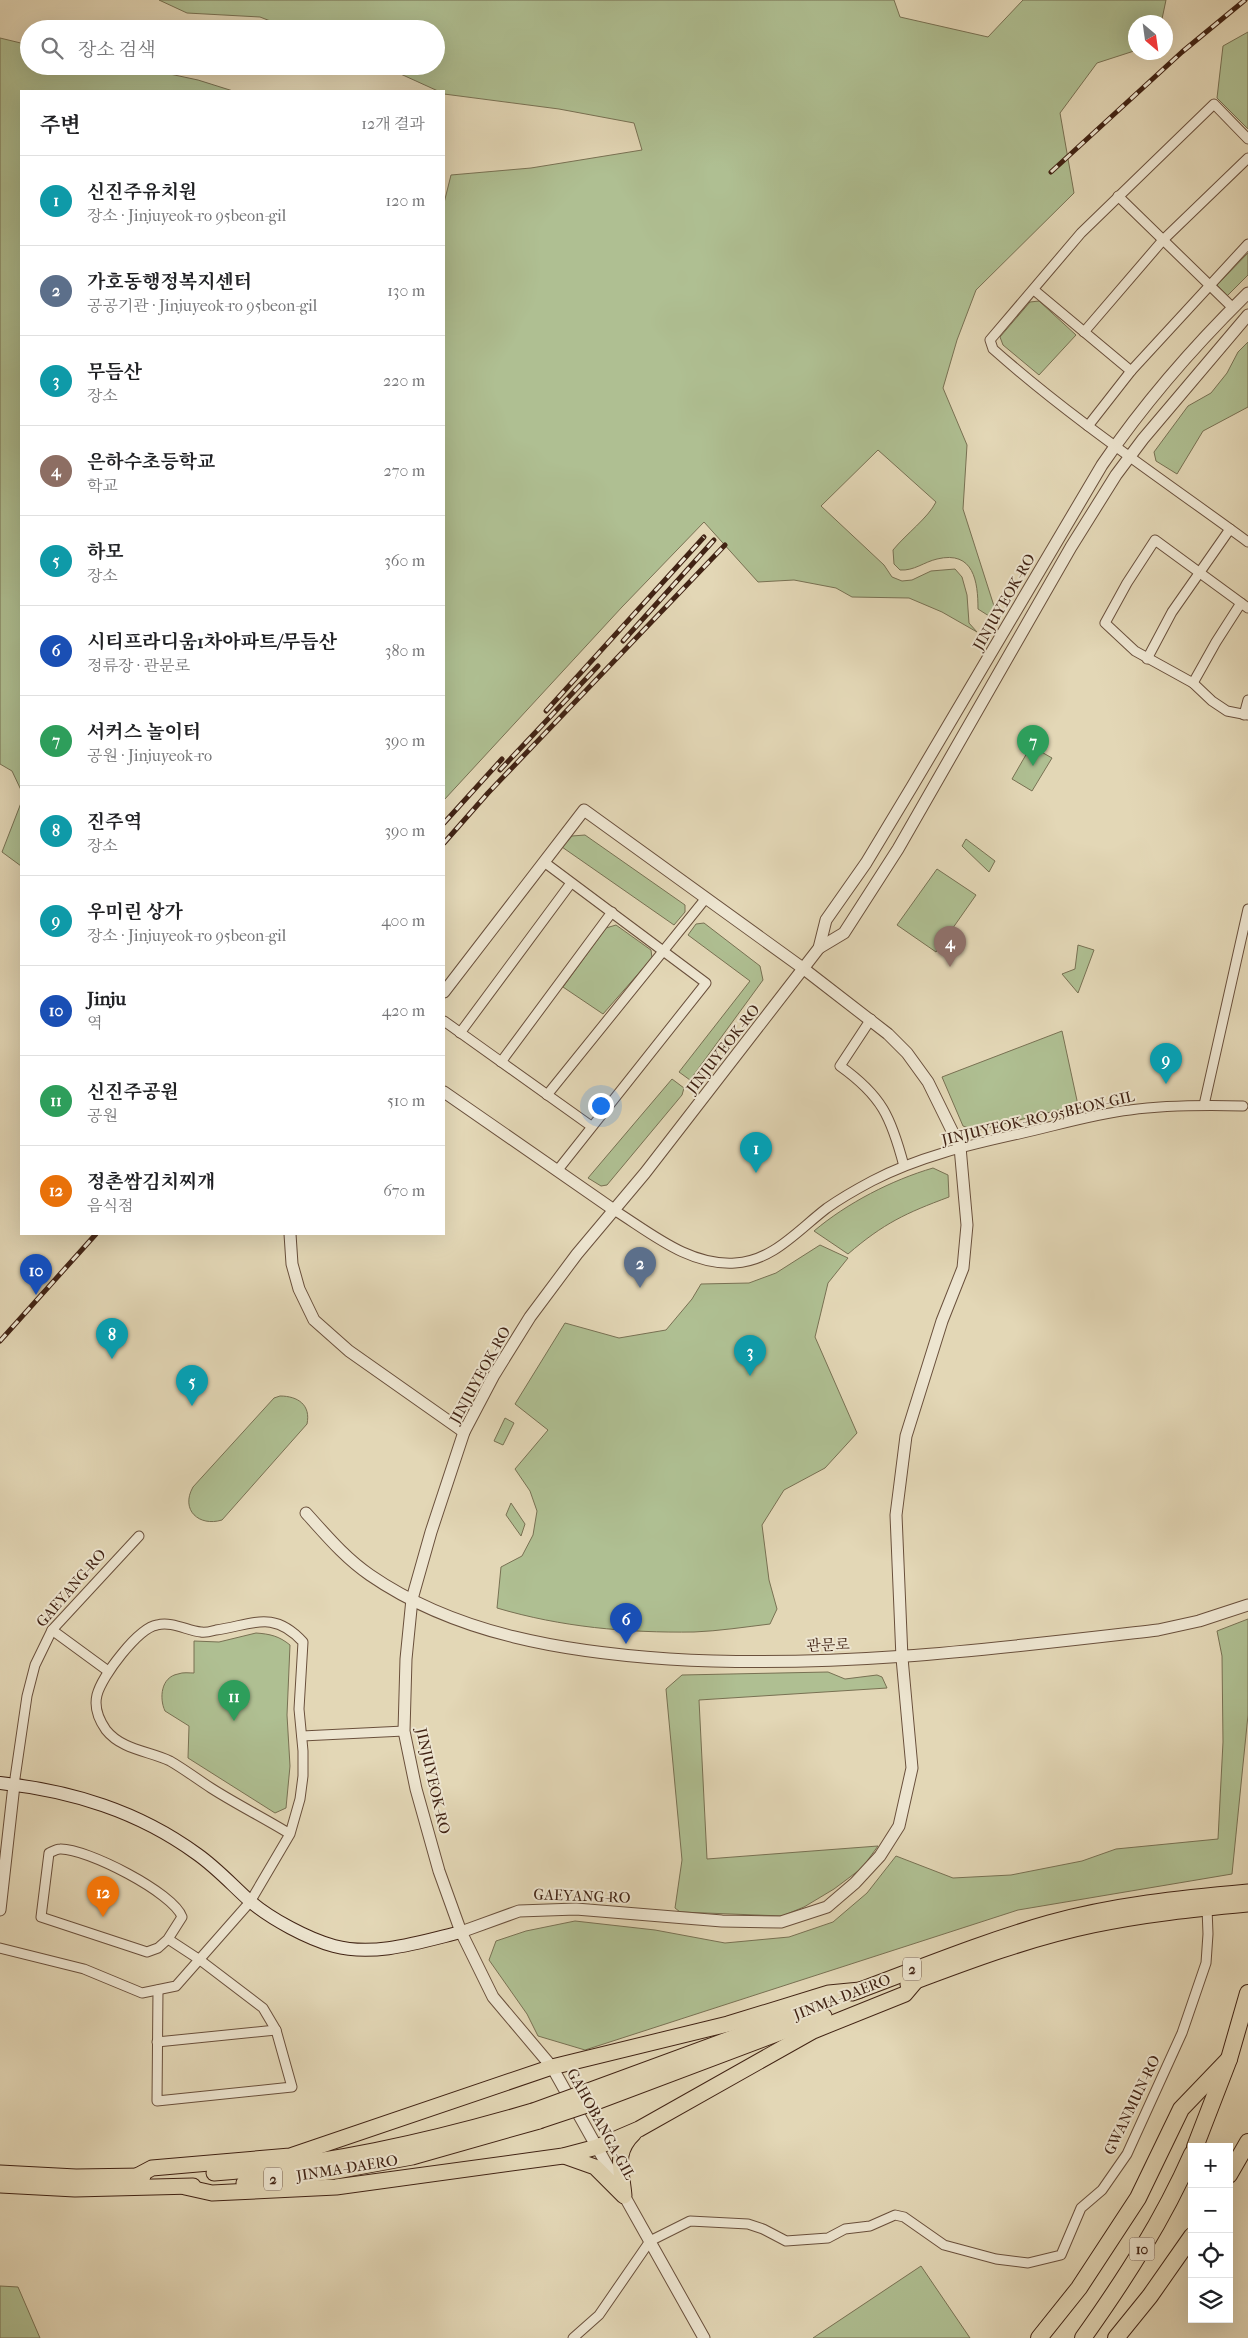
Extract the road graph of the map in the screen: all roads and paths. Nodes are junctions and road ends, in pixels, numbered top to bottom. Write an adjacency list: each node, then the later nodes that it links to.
1 (1248, 139): 3 (street)
2 (1248, 158): 4 (street)
3 (1118, 196): 4 (street); 7 (street)
4 (1163, 240): 6 (street); 11 (street)
5 (1248, 244): 6 (street)
6 (1209, 286): 9 (street); 12 (street)
7 (1034, 290): 11 (street); 13 (street)
8 (1248, 293): 9 (street, JINJUYEOK-RO)
9 (1233, 308): 14 (street, JINJUYEOK-RO)
10 (1248, 315): 15 (street, JINJUYEOK-RO)
11 (1084, 332): 12 (street)
12 (1131, 371): 13 (street)
13 (1088, 426): 14 (street)
14 (1114, 447): 15 (street); 29 (street, JINJUYEOK-RO)
15 (1128, 458): 16 (street); 29 (street, JINJUYEOK-RO)
16 (1230, 529): 17 (street); 18 (street)
17 (1248, 542)
18 (1199, 572): 19 (street); 20 (street); 20 (street)
19 (1245, 606): 21 (street)
20 (1147, 659): 21 (street)
21 (1193, 683): 23 (street)
22 (1248, 700): 23 (street)
23 (1246, 715)
24 (544, 862): 25 (street); 26 (street, GAEYANG-RO); 32 (street)
25 (571, 883): 28 (street); 35 (street)
26 (706, 898): 30 (street); 31 (street, GAEYANG-RO)
27 (1248, 909): 39 (street)
28 (612, 912): 30 (street); 36 (street)
29 (819, 948): 31 (street, JINJUYEOK-RO)
30 (663, 951): 38 (street); 41 (street)
31 (804, 969): 33 (street, GAEYANG-RO); 45 (street, JINJUYEOK-RO)
32 (445, 991)
33 (871, 1019): 42 (street, GAEYANG-RO); 43 (street)
34 (445, 1022): 35 (street)
35 (460, 1033): 36 (street)
36 (501, 1062): 38 (street)
37 (445, 1093): 44 (street)
38 (548, 1095): 41 (street)
39 (1204, 1105): 40 (street, JINJUYEOK-RO 95BEON-GIL); 42 (street, JINJUYEOK-RO 95BEON-GIL)
40 (1243, 1106)
41 (591, 1126): 44 (street)
42 (960, 1147): 43 (street, JINJUYEOK-RO 95BEON-GIL); 53 (street, GAEYANG-RO)
43 (904, 1166): 45 (street, JINJUYEOK-RO 95BEON-GIL)
44 (557, 1171): 45 (street)
45 (614, 1210): 47 (street, JINJUYEOK-RO)
46 (290, 1235): 47 (street)
47 (464, 1432): 50 (street, JINJUYEOK-RO)
48 (306, 1513): 50 (street)
49 (139, 1536): 52 (street, GAEYANG-RO)
50 (412, 1600): 53 (street, 관문로); 55 (street, JINJUYEOK-RO)
51 (1248, 1605): 53 (street, 관문로)
52 (52, 1630): 54 (street); 58 (street, GAEYANG-RO)
53 (902, 1658): 65 (street, GAEYANG-RO)
54 (108, 1671): 56 (street); 59 (street)
55 (404, 1731): 56 (street); 65 (street, JINJUYEOK-RO)
56 (302, 1736): 59 (street)
57 (0, 1783): 58 (main road, GAEYANG-RO)
58 (14, 1785): 61 (main road, GAEYANG-RO); 64 (street)
59 (290, 1834): 61 (street)
60 (1248, 1892): 71 (highway, JINMA-DAERO / 2)
61 (250, 1902): 65 (main road, GAEYANG-RO); 68 (street)
62 (1248, 1904): 63 (highway, JINMA-DAERO / 2)
63 (1207, 1908): 69 (highway, JINMA-DAERO / 2); 91 (street, GWANMUN-RO)
64 (0, 1910)
65 (461, 1932): 76 (street, GAHOBANGA-GIL)
66 (168, 1939): 66 (street); 68 (street)
67 (0, 1948): 70 (street)
68 (200, 1960): 70 (street); 73 (street)
69 (916, 1981): 77 (highway, JINMA-DAERO / 2); 79 (highway)
70 (158, 1990): 74 (street)
71 (860, 1990): 76 (highway); 77 (highway, JINMA-DAERO / 2)
72 (1248, 1993): 75 (highway)
73 (276, 2030): 74 (street); 74 (street)
74 (158, 2042)
75 (1230, 2059): 81 (highway); 95 (highway)
76 (552, 2067): 82 (street, GAHOBANGA-GIL); 87 (highway)
77 (592, 2096): 78 (highway, 2, bridge)
78 (536, 2116): 87 (highway, JINMA-DAERO / 2); 89 (highway, JINMA-DAERO / 2)
79 (639, 2129): 82 (highway); 90 (highway)
80 (1248, 2142): 85 (highway)
81 (1197, 2143)
82 (597, 2147): 83 (highway); 90 (street, GAHOBANGA-GIL)
83 (563, 2156): 89 (highway); 90 (highway)
84 (1188, 2162): 96 (highway, 10)
85 (1233, 2168)
86 (0, 2173): 87 (highway, JINMA-DAERO / 2)
87 (135, 2177)
88 (0, 2185): 89 (highway, JINMA-DAERO / 2)
89 (185, 2187)
90 (624, 2196): 91 (street, GAHOBANGA-GIL)
91 (650, 2241): 93 (street); 94 (street, GAHOBANGA-GIL)
92 (1188, 2242): 97 (highway, 10)
93 (573, 2338)
94 (704, 2338)
95 (1038, 2338)
96 (1083, 2338)
97 (1116, 2338)

